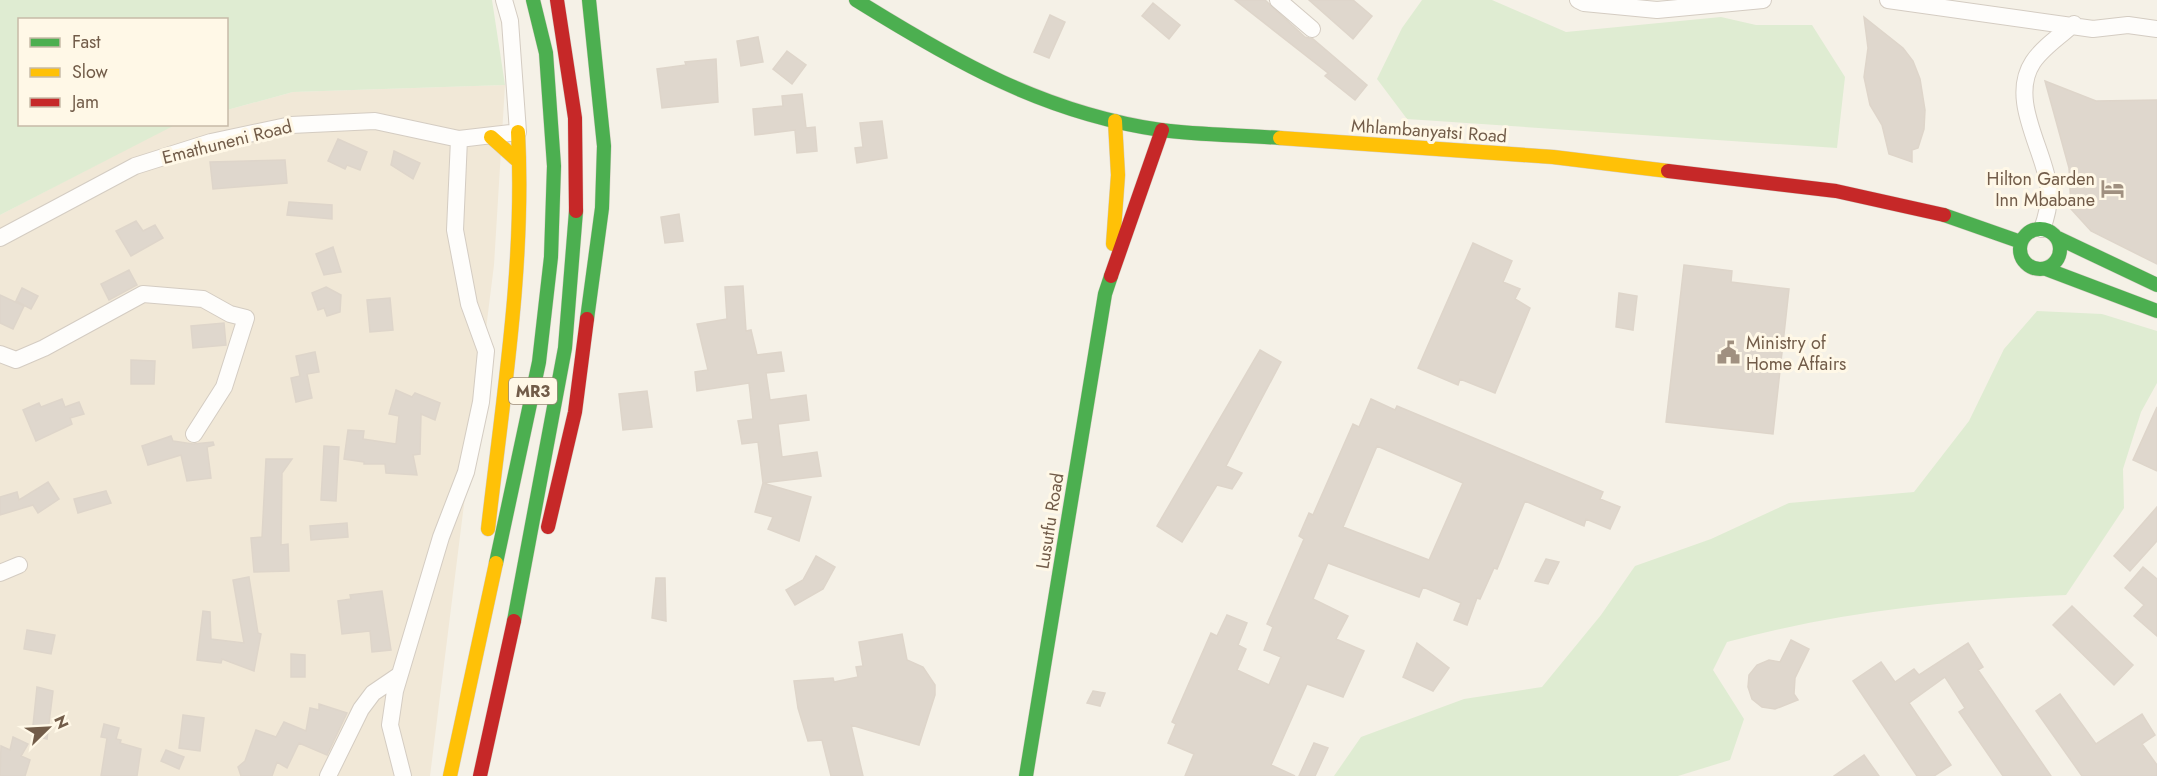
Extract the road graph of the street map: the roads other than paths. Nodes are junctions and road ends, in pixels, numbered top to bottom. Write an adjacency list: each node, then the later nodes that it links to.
1 (504, 0): 17 (street)
2 (533, 0): 35 (main road, MR3)
3 (557, 0): 34 (main road, MR3)
4 (590, 0): 11 (main road)
5 (1278, 0): 13 (street)
6 (1578, 0): 7 (street)
7 (1763, 0)
8 (1888, 0): 12 (street)
9 (866, 3): 15 (main road, Mhlambanyatsi Road)
10 (603, 8): 11 (main road)
11 (594, 23): 34 (main road)
12 (2074, 24): 14 (street); 21 (street)
13 (1312, 29)
14 (2157, 29)
15 (1115, 122): 16 (main road, Mhlambanyatsi Road); 26 (main road, Lusutfu Road)
16 (1162, 130): 24 (main road, Mhlambanyatsi Road); 26 (main road, Lusutfu Road)
17 (518, 132): 18 (street, Emathuneni Road); 20 (main road)
18 (491, 136): 19 (street, Emathuneni Road); 20 (main road)
19 (459, 139): 22 (street, Emathuneni Road); 33 (street)
20 (518, 161): 35 (main road)
21 (2042, 229): 23 (main road); 24 (main road)
22 (0, 238)
23 (2058, 238): 25 (main road); 27 (main road)
24 (2021, 242): 25 (main road)
25 (2046, 269): 28 (main road)
26 (1111, 273): 40 (main road, Lusutfu Road)
27 (2157, 285)
28 (2157, 311)
29 (0, 354): 30 (street)
30 (194, 434)
31 (19, 565): 32 (street)
32 (0, 573)
33 (399, 676): 36 (street); 37 (street)
34 (501, 684): 39 (main road, MR3)
35 (466, 694): 38 (main road, MR3)
36 (328, 776)
37 (402, 776)
38 (450, 776)
39 (480, 776)
40 (1026, 776)

